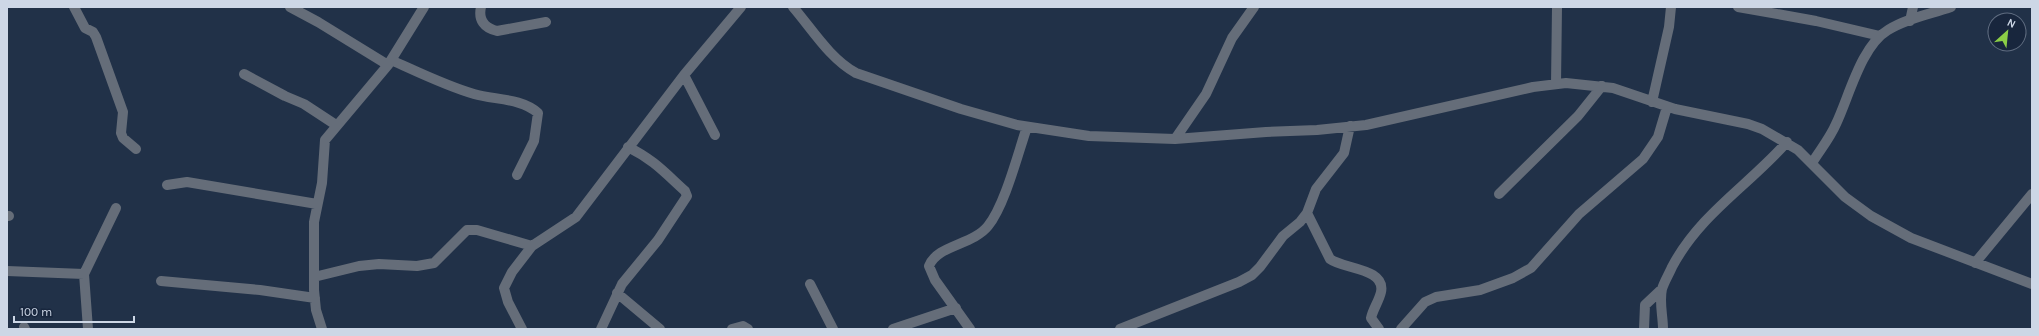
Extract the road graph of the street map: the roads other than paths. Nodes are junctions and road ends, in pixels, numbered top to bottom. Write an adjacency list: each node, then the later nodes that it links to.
1 (74, 7): 30 (street)
2 (290, 7): 16 (street)
3 (424, 7): 16 (street)
4 (481, 7): 14 (street)
5 (741, 7): 18 (street)
6 (793, 7): 24 (street)
7 (1254, 7): 27 (street)
8 (1557, 7): 19 (street)
9 (1671, 7): 21 (street)
10 (1738, 7): 15 (street)
11 (1913, 7): 13 (street)
12 (1951, 7): 13 (street)
13 (1910, 21): 15 (street)
14 (546, 22)
15 (1880, 36): 31 (street)
16 (390, 62): 23 (street); 32 (street)
17 (244, 74): 23 (street)
18 (684, 75): 26 (street); 29 (street)
19 (1556, 84): 20 (street); 25 (street)
20 (1602, 86): 21 (street); 34 (street)
21 (1652, 102): 22 (street)
22 (1667, 107): 28 (street); 64 (street)
23 (336, 125): 36 (street)
24 (1027, 126): 27 (street); 50 (street)
25 (1350, 126): 27 (street); 38 (street)
26 (715, 135)
27 (1175, 139)
28 (1787, 142): 31 (street); 47 (street)
29 (628, 147): 39 (street); 48 (street)
30 (136, 150)
31 (1812, 163): 40 (street)
32 (517, 175)
33 (167, 185): 36 (street)
34 (1499, 194)
35 (2032, 194): 40 (street)
36 (317, 204): 43 (street)
37 (116, 208): 42 (street)
38 (1307, 213): 62 (street); 63 (street)
39 (532, 246): 43 (street); 54 (street)
40 (1975, 263): 46 (street)
41 (7, 271): 42 (street)
42 (84, 274): 52 (street)
43 (314, 277): 49 (street)
44 (161, 281): 49 (street)
45 (810, 284): 59 (street)
46 (2032, 284)
47 (1662, 289): 51 (street); 65 (street)
48 (617, 293): 55 (street); 56 (street)
49 (314, 298): 53 (street)
50 (956, 308): 60 (street); 61 (street)
51 (1662, 316): 66 (street); 67 (street)
52 (88, 329)
53 (322, 329)
54 (522, 329)
55 (601, 329)
56 (660, 329)
57 (732, 329): 58 (street)
58 (748, 329)
59 (833, 329)
60 (893, 329)
61 (970, 329)
62 (1120, 329)
63 (1379, 329)
64 (1401, 329)
65 (1644, 329)
66 (1663, 329)
67 (1670, 329)

